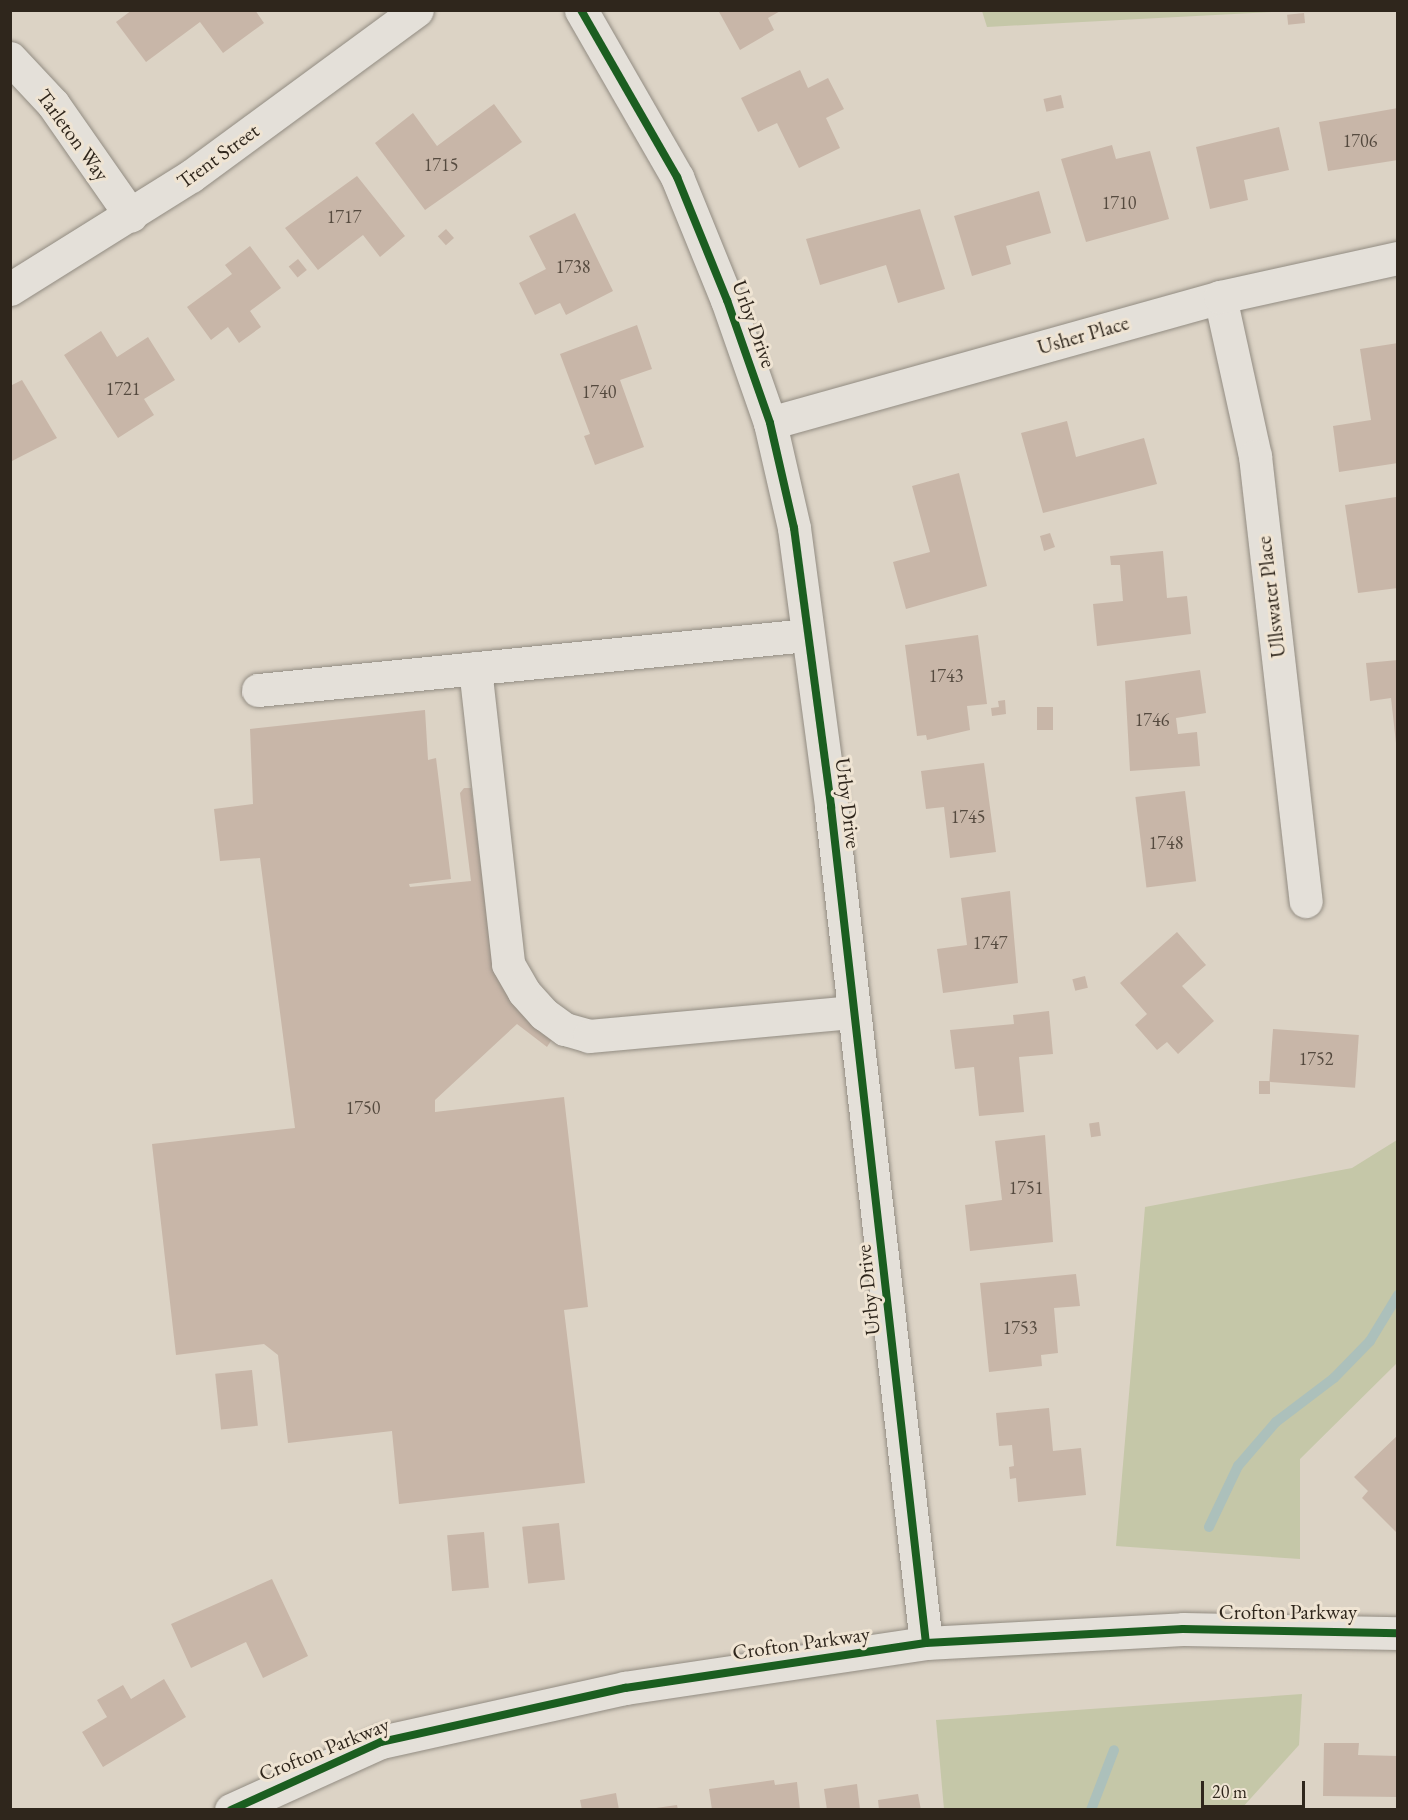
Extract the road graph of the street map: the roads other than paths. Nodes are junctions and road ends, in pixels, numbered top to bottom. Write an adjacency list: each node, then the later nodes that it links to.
1 (417, 10): 4 (street, Trent Street)
2 (581, 10): 8 (street, Urby Drive)
3 (10, 58): 4 (street, Tarleton Way)
4 (131, 216): 6 (street, Trent Street)
5 (1398, 258): 7 (street, Usher Place)
6 (10, 289)
7 (1220, 297): 8 (street, Usher Place); 12 (street, Ullswater Place)
8 (770, 423): 9 (street, Urby Drive)
9 (807, 635): 10 (street); 13 (street, Urby Drive)
10 (475, 668): 11 (street); 13 (street)
11 (258, 690)
12 (1306, 901)
13 (854, 1012): 15 (street, Urby Drive)
14 (1398, 1633): 15 (street, Crofton Parkway)
15 (926, 1643): 16 (street, Crofton Parkway)
16 (231, 1809)

